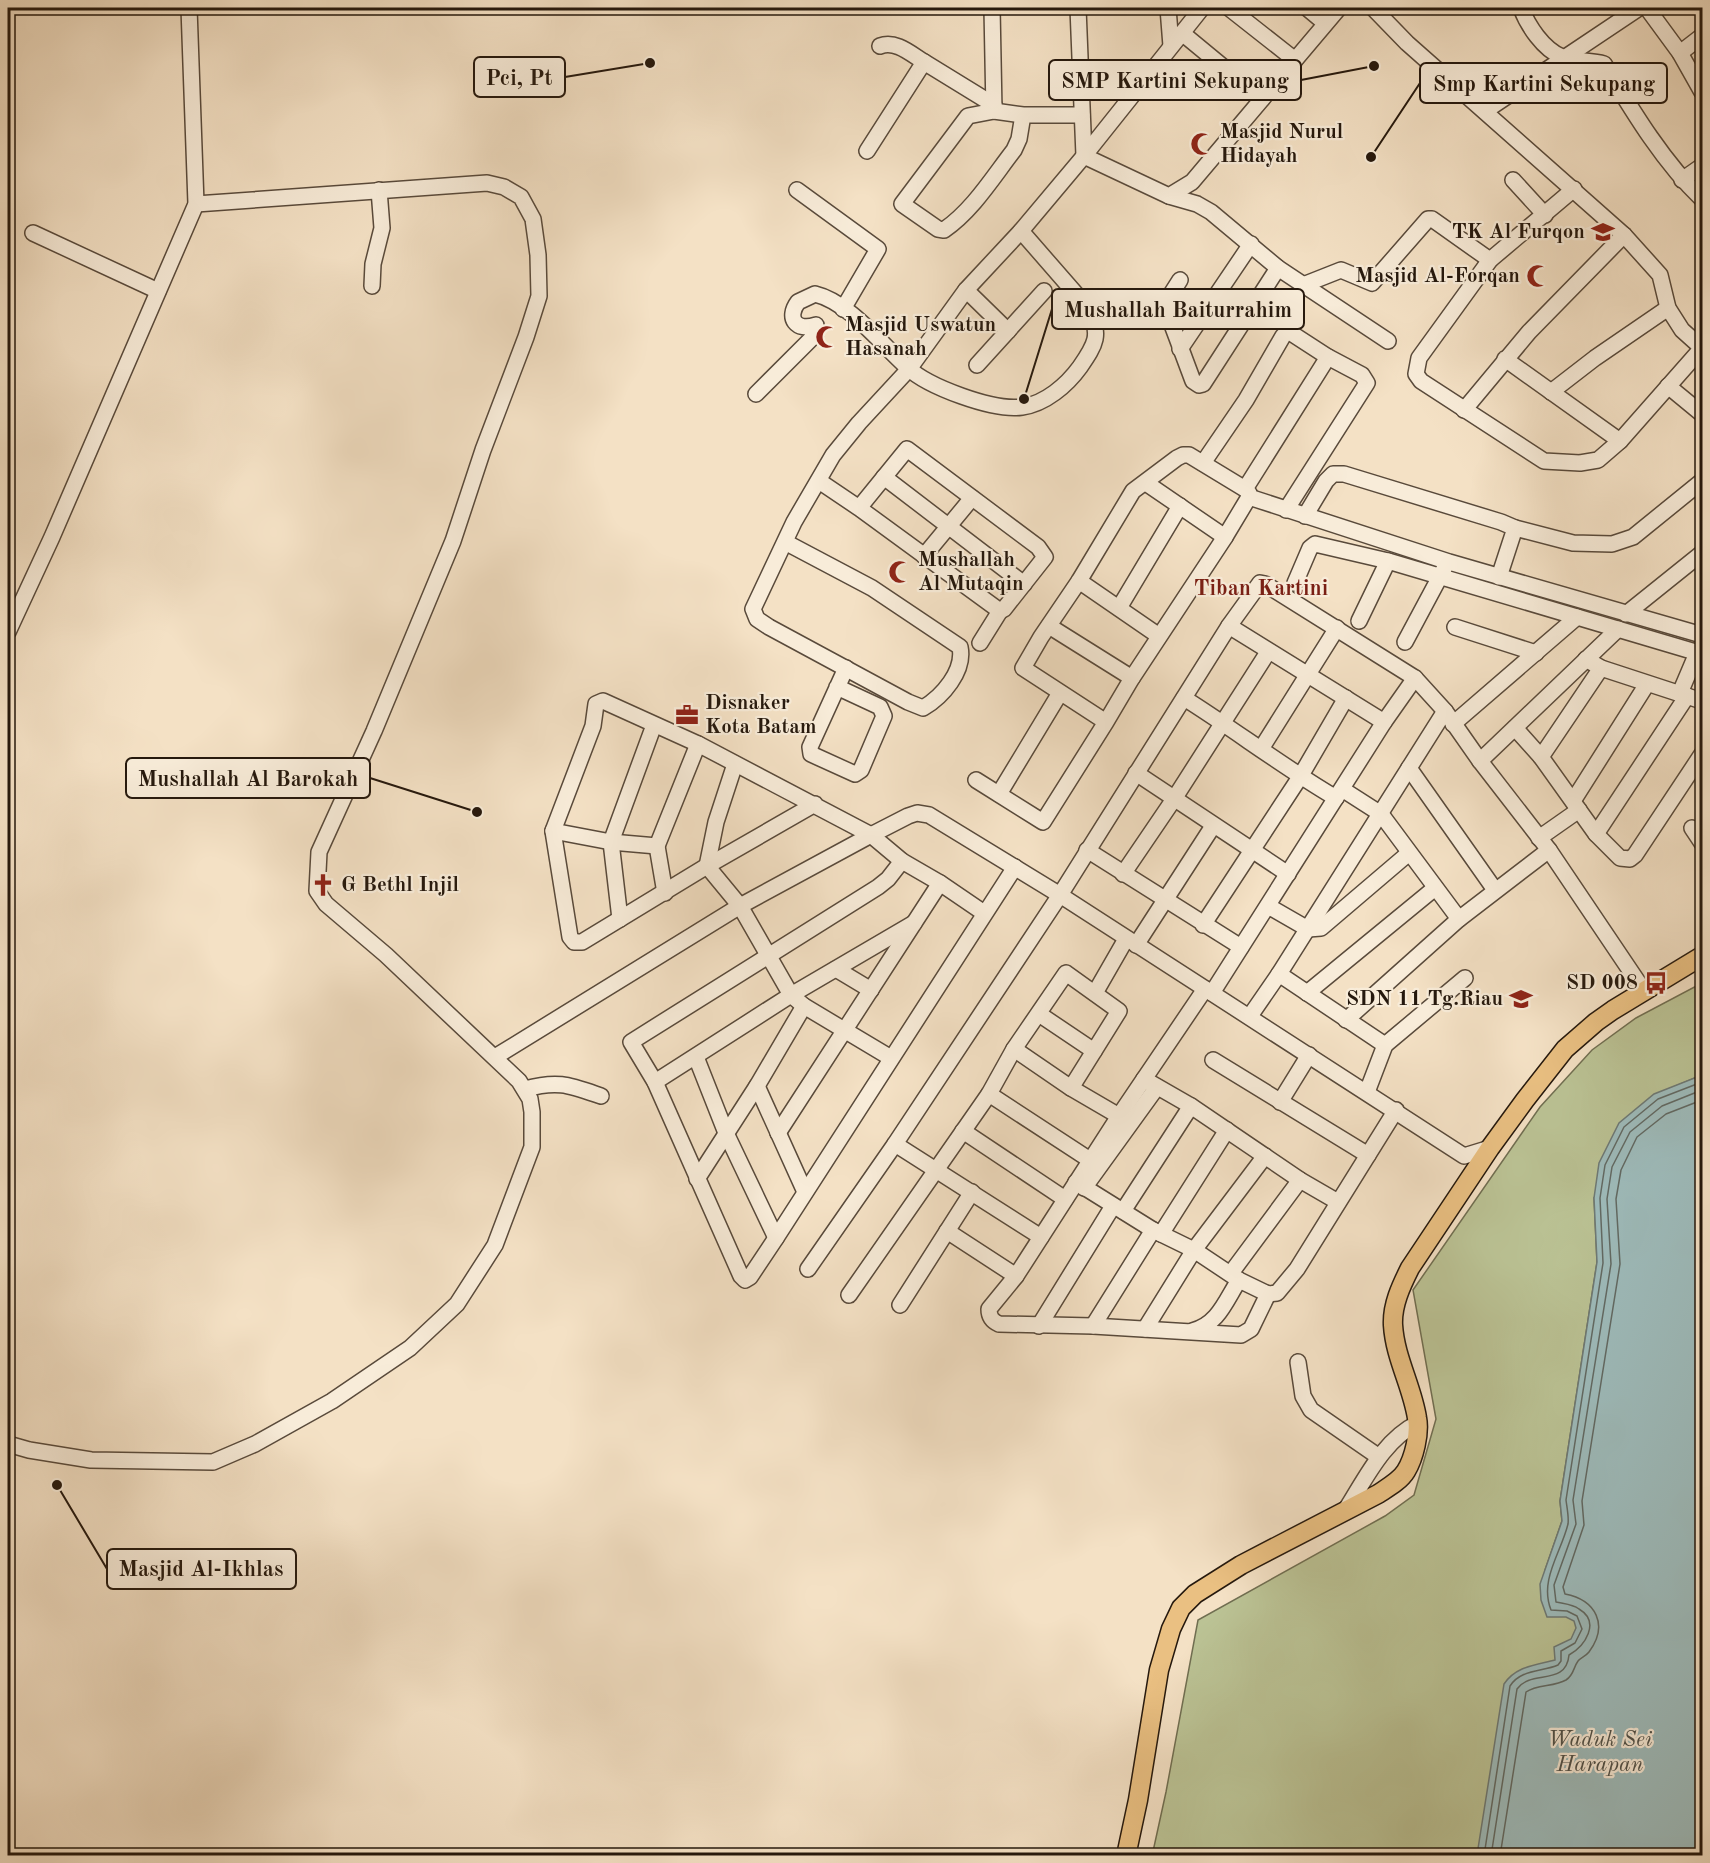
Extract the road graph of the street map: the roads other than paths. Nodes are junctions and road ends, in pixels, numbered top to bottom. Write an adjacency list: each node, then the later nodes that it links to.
1 (189, 8): 38 (street)
2 (992, 8): 24 (street)
3 (1078, 8): 27 (street)
4 (1168, 8): 17 (street)
5 (1202, 8): 14 (street)
6 (1228, 8): 20 (street)
7 (1307, 8): 13 (street)
8 (1339, 8): 13 (street)
9 (1374, 8): 25 (street)
10 (1521, 8): 19 (street)
11 (1639, 8): 19 (street)
12 (1647, 8): 18 (street)
13 (1326, 23): 20 (street)
14 (1182, 33): 17 (street); 23 (street)
15 (1702, 36): 18 (street)
16 (880, 46): 21 (street)
17 (1171, 46): 29 (street)
18 (1680, 53): 22 (street)
19 (1563, 58): 25 (street); 32 (street)
20 (1295, 60): 23 (street)
21 (924, 62): 24 (street); 28 (street)
22 (1702, 92)
23 (1262, 99): 36 (street)
24 (994, 108): 26 (street); 26 (street)
25 (1485, 111): 33 (street)
26 (1023, 115): 27 (street)
27 (1082, 115): 29 (street)
28 (867, 151)
29 (1084, 156): 36 (street); 40 (street)
30 (1702, 166): 32 (street)
31 (1513, 180): 39 (street)
32 (1682, 180): 37 (street)
33 (1574, 189): 39 (street); 42 (street)
34 (379, 190): 38 (street); 48 (street); 198 (street)
35 (797, 190): 53 (street)
36 (1169, 196): 43 (street)
37 (1702, 199)
38 (196, 204): 50 (street)
39 (1545, 215): 44 (street)
40 (1022, 231): 49 (street); 61 (street)
41 (33, 233): 50 (street)
42 (1624, 235): 52 (street); 59 (street)
43 (1251, 244): 45 (street); 57 (street)
44 (1490, 260): 47 (street); 65 (street)
45 (1278, 268): 47 (street); 57 (street)
46 (1180, 280): 57 (street)
47 (1303, 285): 55 (street)
48 (372, 286)
49 (966, 290): 54 (street); 61 (street)
50 (158, 291): 102 (street)
51 (1044, 291): 54 (street)
52 (1668, 308): 56 (street); 63 (street)
53 (843, 309): 61 (street); 64 (street)
54 (1008, 331): 60 (street)
55 (1388, 341)
56 (1702, 348): 62 (street)
57 (1180, 349)
58 (1328, 357): 68 (street); 73 (street); 77 (street)
59 (1505, 359): 63 (street); 65 (street)
60 (976, 365)
61 (909, 369): 71 (street)
62 (1668, 386): 66 (street); 67 (street)
63 (1551, 392): 67 (street)
64 (756, 394)
65 (1464, 410): 67 (street)
66 (1702, 414)
67 (1620, 441)
68 (1203, 463): 72 (street); 73 (street)
69 (885, 477): 74 (street); 76 (street); 79 (street)
70 (1702, 481): 80 (street)
71 (819, 482): 76 (street); 82 (street)
72 (1146, 483): 75 (street); 89 (street)
73 (1247, 493): 77 (street); 81 (street)
74 (972, 498): 79 (street); 91 (street)
75 (1180, 506): 81 (street); 92 (street)
76 (859, 508): 84 (street)
77 (1286, 510): 78 (street)
78 (1305, 516): 80 (street); 86 (street)
79 (950, 525): 84 (street); 91 (street)
80 (1515, 528): 87 (street)
81 (1225, 537): 104 (street)
82 (785, 542): 111 (street); 111 (street)
83 (1702, 553): 94 (street)
84 (924, 556): 93 (street)
85 (1388, 561): 88 (street); 90 (street); 96 (street)
86 (1449, 562): 87 (street); 88 (street)
87 (1499, 577): 94 (street)
88 (1438, 578): 95 (street); 105 (street)
89 (1079, 581): 92 (street); 97 (street)
90 (1296, 583)
91 (1024, 584): 93 (street)
92 (1119, 608): 104 (street)
93 (1000, 611): 106 (street)
94 (1626, 614): 103 (street)
95 (1576, 617): 101 (street); 108 (street)
96 (1359, 621)
97 (1049, 626): 114 (street); 118 (street)
98 (1229, 626): 100 (street); 107 (street); 120 (street)
99 (1455, 627): 108 (street)
100 (1337, 628): 113 (street); 115 (street)
101 (1618, 629): 109 (street); 110 (street)
102 (8, 632)
103 (1702, 635)
104 (1159, 636): 114 (street)
105 (1405, 642)
106 (980, 643)
107 (1268, 651): 113 (street); 126 (street)
108 (1536, 653): 123 (street)
109 (1700, 654): 119 (street)
110 (1586, 659): 112 (street); 128 (street)
111 (846, 668): 117 (street)
112 (1601, 668): 116 (street); 132 (street)
113 (1309, 675): 121 (street); 130 (street)
114 (1132, 678): 125 (street)
115 (1415, 678): 123 (street); 124 (street)
116 (1647, 684): 119 (street); 143 (street)
117 (837, 687): 117 (street)
118 (1060, 693): 125 (street); 139 (street)
119 (1684, 694): 122 (street); 148 (street)
120 (1184, 698): 126 (street); 136 (street)
121 (1346, 698): 124 (street); 137 (street)
122 (1702, 701)
123 (1449, 718): 133 (street); 135 (street)
124 (1384, 722): 140 (street)
125 (1106, 723): 139 (street)
126 (1224, 723): 130 (street); 141 (street)
127 (654, 725): 129 (street); 147 (street); 150 (street)
128 (1515, 728): 132 (street); 133 (street)
129 (698, 744): 134 (street); 153 (street)
130 (1261, 749): 137 (street)
131 (1702, 754): 148 (street)
132 (1541, 757): 143 (street)
133 (1480, 761): 152 (street)
134 (735, 764): 142 (street); 158 (street)
135 (1409, 768): 144 (street); 164 (street)
136 (1136, 773): 141 (street); 154 (street)
137 (1300, 777): 140 (street); 155 (street)
138 (976, 780): 139 (street)
139 (999, 794)
140 (1339, 794): 144 (street); 161 (street)
141 (1174, 799): 145 (street); 160 (street)
142 (815, 804): 149 (street); 158 (street)
143 (1576, 806): 148 (street); 152 (street)
144 (1381, 814): 156 (street); 175 (street)
145 (1213, 826): 155 (street); 167 (street)
146 (1692, 828): 151 (street)
147 (553, 831): 150 (street); 171 (street)
148 (1596, 834)
149 (871, 835): 157 (street); 159 (street); 168 (street)
150 (611, 842): 153 (street); 171 (street)
151 (1702, 843)
152 (1544, 844): 164 (street); 185 (street)
153 (657, 846): 165 (street)
154 (1087, 850): 160 (street); 166 (street)
155 (1250, 850): 161 (street); 174 (street)
156 (1409, 853): 163 (street); 175 (street)
157 (902, 861): 162 (street); 178 (street)
158 (707, 866): 165 (street); 168 (street)
159 (1015, 867): 166 (street); 170 (street)
160 (1123, 874): 167 (street)
161 (1288, 874): 169 (street)
162 (940, 883): 170 (street); 173 (street)
163 (1435, 888): 172 (street); 187 (street)
164 (1495, 890): 172 (street)
165 (666, 893): 171 (street)
166 (1060, 895): 176 (street); 218 (street)
167 (1164, 900): 174 (street); 176 (street)
168 (740, 906): 178 (street); 198 (street)
169 (1268, 906): 175 (street); 177 (street)
170 (984, 913): 200 (street)
171 (620, 919)
172 (1459, 919): 192 (street)
173 (914, 923): 180 (street); 183 (street)
174 (1203, 925): 177 (street)
175 (1308, 929): 181 (street)
176 (1131, 942): 184 (street); 186 (street)
177 (1241, 947): 184 (street)
178 (768, 956): 188 (street); 202 (street)
179 (1702, 956): 185 (main road)
180 (836, 969): 183 (street); 188 (street)
181 (1279, 974): 187 (street); 191 (street)
182 (1465, 978): 194 (street)
183 (871, 990): 193 (street)
184 (1209, 991): 191 (street); 203 (street)
185 (1644, 991): 219 (main road)
186 (1095, 993): 190 (street); 196 (street)
187 (1307, 993): 192 (street)
188 (791, 995): 189 (street); 199 (street)
189 (804, 1006): 193 (street); 204 (street)
190 (1039, 1014): 195 (street); 196 (street)
191 (1250, 1016): 197 (street)
192 (1346, 1020): 194 (street)
193 (846, 1029): 200 (street); 217 (street)
194 (1385, 1046): 207 (street)
195 (1014, 1049): 205 (street); 208 (street)
196 (1094, 1051): 205 (street)
197 (1309, 1054): 207 (street); 210 (street)
198 (495, 1057): 206 (street)
199 (696, 1057): 202 (street); 216 (street)
200 (891, 1058): 229 (street)
201 (1213, 1060): 210 (street)
202 (655, 1082): 225 (street)
203 (1151, 1083): 211 (street); 213 (street); 228 (street)
204 (758, 1086): 216 (street); 217 (street)
205 (1071, 1088): 213 (street)
206 (525, 1089): 209 (street); 251 (street)
207 (1366, 1092): 212 (street)
208 (989, 1094): 215 (street); 223 (street)
209 (601, 1096)
210 (1280, 1102): 220 (street)
211 (1191, 1106): 214 (street); 233 (street)
212 (1396, 1110): 220 (street); 222 (street)
213 (1119, 1116): 223 (street)
214 (1227, 1130): 221 (street); 235 (street)
215 (963, 1131): 224 (street); 231 (street)
216 (726, 1133): 225 (street); 237 (street)
217 (778, 1133): 229 (street)
218 (896, 1144): 224 (street); 239 (street)
219 (1490, 1148): 222 (street); 227 (main road)
220 (1368, 1155): 232 (street)
221 (1265, 1156): 226 (street); 238 (street)
222 (1464, 1156): 227 (street)
223 (1090, 1160): 228 (street)
224 (937, 1170): 230 (street); 243 (street)
225 (697, 1179): 237 (street)
226 (1300, 1180): 232 (street); 241 (street)
227 (1466, 1183): 250 (main road)
228 (1080, 1185): 231 (street); 233 (street)
229 (805, 1192): 237 (street)
230 (972, 1192): 234 (street); 236 (street)
231 (1065, 1199): 236 (street)
232 (1338, 1202): 242 (street)
233 (1118, 1208): 235 (street); 245 (street)
234 (947, 1232): 240 (street); 244 (street)
235 (1157, 1232): 238 (street); 246 (street)
236 (1041, 1237): 240 (street)
237 (776, 1238)
238 (1194, 1250): 241 (street); 247 (street)
239 (808, 1269)
240 (1016, 1276): 245 (street)
241 (1235, 1276): 242 (street); 248 (street)
242 (1268, 1294): 248 (street)
243 (849, 1295)
244 (900, 1305)
245 (1039, 1326): 246 (street)
246 (1093, 1326): 247 (street)
247 (1145, 1329): 248 (street)
248 (1189, 1332)
249 (1298, 1362): 252 (street)
250 (1418, 1423): 252 (street); 253 (main road)
251 (8, 1444)
252 (1379, 1456): 253 (street)
253 (1345, 1511): 254 (main road)
254 (1126, 1856)

